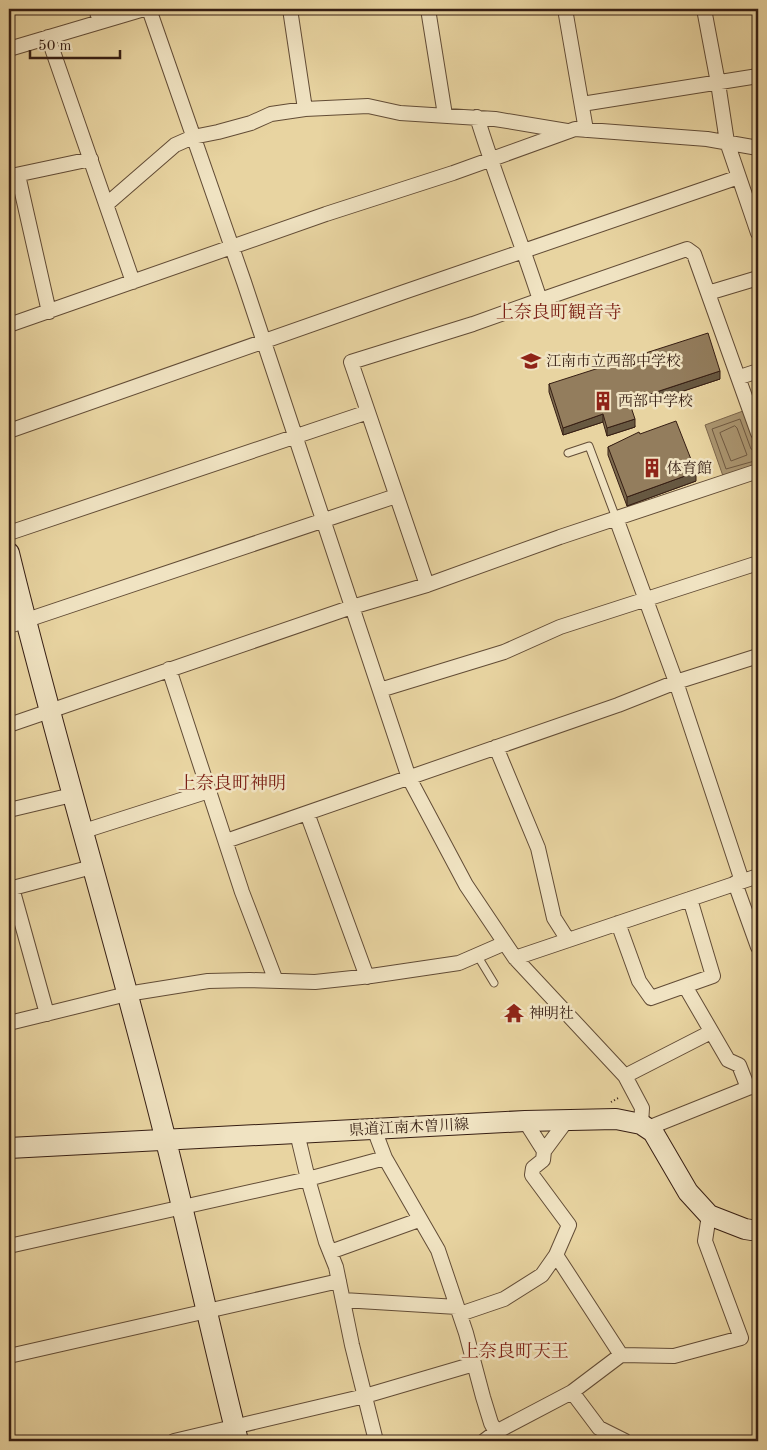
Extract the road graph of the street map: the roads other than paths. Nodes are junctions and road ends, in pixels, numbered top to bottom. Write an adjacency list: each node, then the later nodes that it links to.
1 (144, 9): 7 (street)
2 (149, 9): 18 (street)
3 (290, 9): 13 (street)
4 (428, 9): 14 (street)
5 (565, 9): 12 (street)
6 (704, 9): 11 (street)
7 (98, 15): 8 (street)
8 (48, 37): 9 (street); 21 (street)
9 (9, 49)
10 (758, 76): 11 (street)
11 (718, 82): 12 (street); 19 (street)
12 (582, 104): 16 (street)
13 (305, 109): 14 (street); 18 (street)
14 (445, 115): 15 (street)
15 (476, 118): 17 (street); 22 (street)
16 (586, 130): 17 (street); 19 (street)
17 (567, 132): 22 (street)
18 (193, 136): 25 (street); 27 (street)
19 (727, 142): 20 (street); 24 (street)
20 (758, 148)
21 (91, 159): 23 (street); 25 (street)
22 (490, 160): 27 (street); 28 (street)
23 (13, 175): 33 (street)
24 (739, 177): 26 (street); 28 (street)
25 (107, 204): 30 (street)
26 (758, 233)
27 (232, 248): 30 (street); 35 (street)
28 (524, 251): 32 (street); 35 (street)
29 (758, 278): 31 (street)
30 (133, 282): 33 (street)
31 (708, 293): 32 (street); 37 (street)
32 (540, 300): 38 (street)
33 (48, 312): 34 (street)
34 (9, 325)
35 (264, 342): 39 (street); 41 (street)
36 (758, 370): 37 (street)
37 (740, 377): 40 (street)
38 (368, 412): 41 (street); 44 (street)
39 (9, 431)
40 (758, 433)
41 (295, 437): 46 (street); 47 (street)
42 (568, 452): 45 (lane)
43 (758, 471): 45 (street)
44 (396, 496): 46 (street); 50 (street)
45 (616, 518): 50 (street); 51 (street)
46 (323, 521): 52 (street); 53 (street)
47 (9, 533)
48 (9, 553): 53 (street)
49 (758, 562): 51 (street)
50 (427, 586): 52 (street)
51 (647, 600): 56 (street); 57 (street)
52 (352, 607): 55 (street); 57 (street)
53 (17, 623): 58 (street)
54 (758, 656): 56 (street)
55 (169, 669): 58 (street); 62 (street)
56 (676, 682): 60 (street); 70 (street)
57 (380, 690): 61 (street)
58 (49, 711): 59 (street); 63 (street)
59 (9, 725)
60 (496, 746): 61 (street); 74 (street)
61 (410, 778): 65 (street); 75 (street)
62 (209, 791): 66 (street); 67 (street)
63 (72, 795): 64 (street); 66 (street)
64 (9, 810)
65 (307, 813): 67 (street); 79 (street)
66 (84, 831): 68 (street)
67 (226, 841): 80 (street)
68 (92, 867): 71 (street); 83 (street)
69 (758, 876): 70 (street)
70 (739, 882): 72 (street); 76 (street)
71 (11, 889): 84 (street)
72 (690, 899): 73 (street); 82 (street)
73 (618, 923): 74 (street); 82 (street)
74 (568, 940): 78 (street)
75 (505, 943): 77 (street); 78 (street)
76 (758, 947)
77 (477, 955): 79 (street); 81 (lane)
78 (515, 958): 87 (street)
79 (367, 977): 80 (street)
80 (276, 981): 83 (street)
81 (494, 983)
82 (685, 986): 86 (street)
83 (127, 994): 84 (street); 94 (street)
84 (47, 1014): 85 (street)
85 (9, 1024)
86 (711, 1032): 87 (street); 88 (street)
87 (625, 1076): 91 (street)
88 (753, 1087): 91 (street)
89 (567, 1120): 90 (street, 県道江南木曽川線); 91 (street, 県道江南木曽川線); 96 (street)
90 (525, 1121): 92 (street, 県道江南木曽川線); 96 (street)
91 (645, 1126): 100 (street)
92 (374, 1129): 93 (street, 県道江南木曽川線); 97 (street)
93 (297, 1133): 94 (street, 県道江南木曽川線); 98 (street)
94 (166, 1140): 95 (street, 県道江南木曽川線); 99 (street)
95 (9, 1148)
96 (544, 1151): 105 (street)
97 (385, 1158): 98 (street); 101 (street)
98 (308, 1180): 99 (street); 104 (street)
99 (182, 1208): 103 (street); 109 (street)
100 (709, 1214): 102 (street); 110 (street)
101 (419, 1220): 104 (street); 108 (street)
102 (758, 1231)
103 (9, 1246)
104 (330, 1252): 106 (street)
105 (556, 1255): 108 (street); 110 (street)
106 (339, 1281): 107 (street); 109 (street)
107 (343, 1300): 108 (street); 114 (street)
108 (458, 1310): 112 (street)
109 (206, 1311): 111 (street); 115 (street)
110 (621, 1355): 113 (street)
111 (9, 1356)
112 (474, 1364): 114 (street); 116 (street)
113 (572, 1392): 116 (street); 120 (street)
114 (365, 1396): 115 (street); 118 (street)
115 (236, 1434): 117 (street)
116 (499, 1437): 119 (street)
117 (174, 1441)
118 (376, 1441)
119 (484, 1441)
120 (625, 1441)

